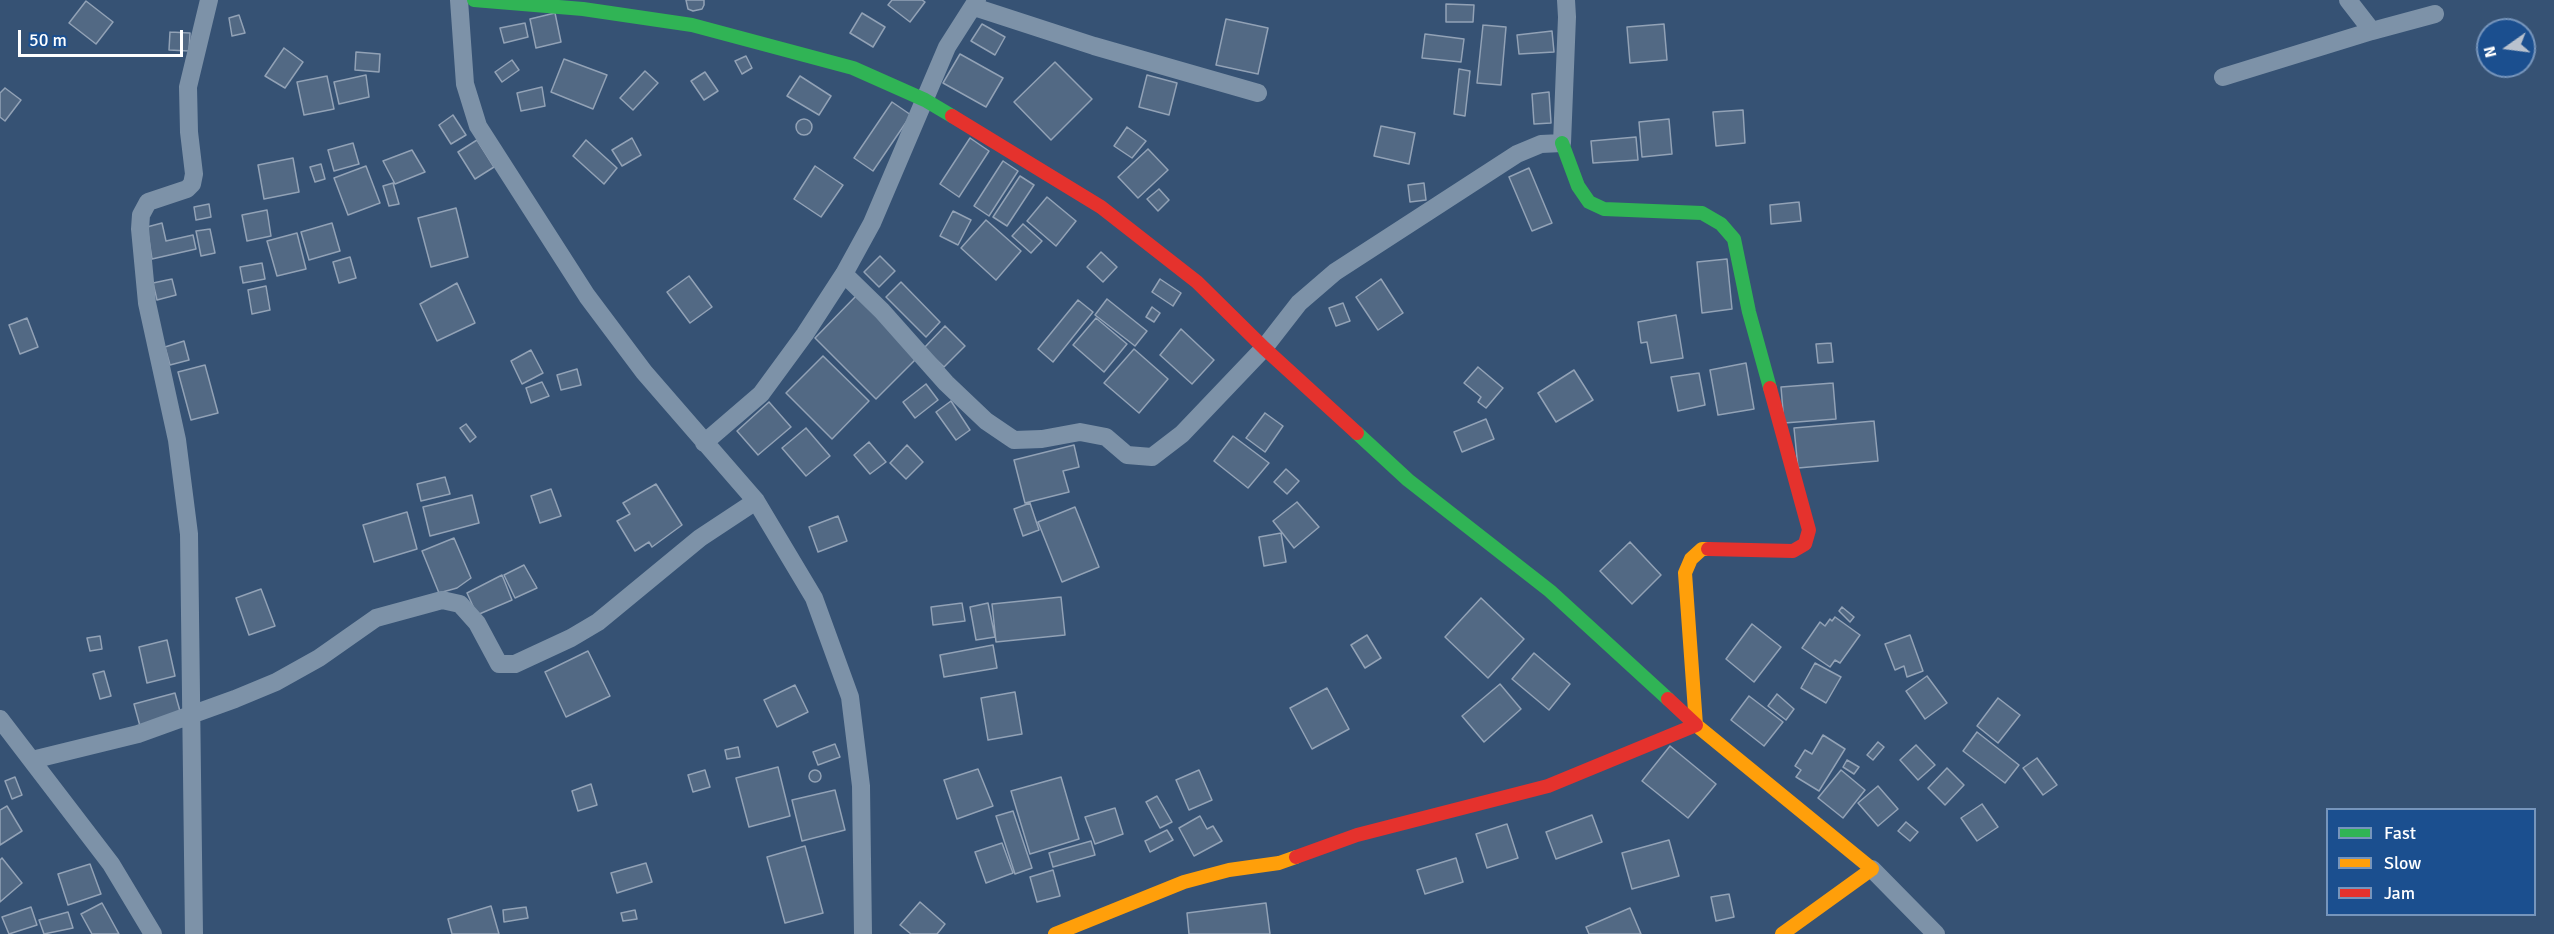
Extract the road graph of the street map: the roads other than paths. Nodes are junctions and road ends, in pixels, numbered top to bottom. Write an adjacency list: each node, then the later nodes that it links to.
1 (209, 0): 17 (street)
2 (459, 0): 15 (street)
3 (474, 0): 11 (street)
4 (1566, 0): 12 (street)
5 (2348, 0): 8 (street)
6 (975, 3): 10 (street); 11 (street)
7 (2434, 14): 8 (street)
8 (2372, 31): 9 (street)
9 (2223, 77)
10 (1258, 93)
11 (925, 100): 13 (street); 14 (street)
12 (1562, 143): 14 (street); 19 (street)
13 (844, 274): 14 (street); 15 (street)
14 (1264, 348): 19 (street)
15 (704, 443): 16 (street)
16 (756, 501): 17 (street); 24 (street)
17 (192, 714): 20 (street); 23 (street)
18 (0, 719): 20 (street)
19 (1696, 725): 21 (street); 25 (street)
20 (32, 760): 22 (street)
21 (1872, 869): 26 (street); 27 (street)
22 (153, 934)
23 (194, 934)
24 (863, 934)
25 (1055, 934)
26 (1782, 934)
27 (1936, 934)

